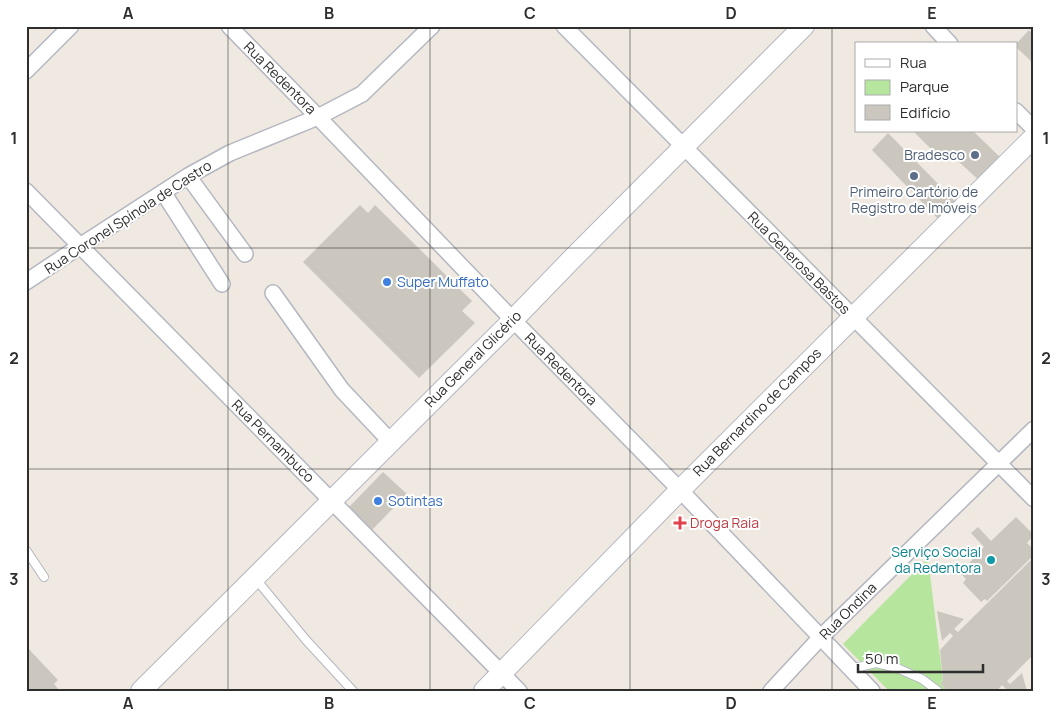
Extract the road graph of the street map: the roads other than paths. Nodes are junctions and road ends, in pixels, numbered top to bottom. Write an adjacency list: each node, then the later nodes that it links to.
1 (71, 26): 8 (street)
2 (229, 26): 10 (street, Rua Redentora)
3 (432, 26): 10 (street, Rua Coronel Spínola de Castro)
4 (564, 26): 13 (street, Rua Generosa Bastos)
5 (804, 26): 13 (street, Rua General Glicério)
6 (933, 26): 7 (street)
7 (948, 42)
8 (26, 71)
9 (1018, 113): 11 (street)
10 (318, 116): 14 (street, Rua Coronel Spínola de Castro); 23 (street, Rua Redentora)
11 (1034, 129)
12 (1034, 136): 22 (street, Rua Bernardino de Campos)
13 (684, 147): 22 (street, Rua Generosa Bastos); 23 (street, Rua General Glicério)
14 (188, 176): 16 (street, Rua Coronel Spínola de Castro); 18 (street)
15 (26, 191): 17 (street, Rua Pernambuco)
16 (162, 192): 17 (street, Rua Coronel Spínola de Castro); 20 (street)
17 (80, 246): 19 (street, Rua Coronel Spínola de Castro); 29 (street, Rua Pernambuco)
18 (244, 254)
19 (26, 282)
20 (222, 284)
21 (273, 293): 25 (street)
22 (853, 317): 26 (street, Rua Generosa Bastos); 27 (street, Rua Bernardino de Campos)
23 (513, 320): 25 (street, Rua General Glicério); 27 (street, Rua Redentora)
24 (1034, 428): 26 (street, Rua Ondina)
25 (391, 442): 29 (street, Rua General Glicério)
26 (998, 463): 28 (street, Rua Generosa Bastos); 33 (street, Rua Ondina)
27 (680, 490): 33 (street, Rua Redentora); 35 (street, Rua Bernardino de Campos)
28 (1034, 499)
29 (332, 501): 32 (street, Rua General Glicério); 35 (street, Rua Pernambuco)
30 (26, 550): 31 (lane)
31 (44, 576)
32 (255, 578): 36 (street, Rua General Glicério); 37 (lane)
33 (820, 638): 34 (street, Rua Redentora); 40 (street, Rua Ondina)
34 (850, 669): 41 (street, Rua Redentora); 42 (lane)
35 (501, 673): 38 (street, Rua Bernardino de Campos); 39 (street, Rua Pernambuco)
36 (143, 690)
37 (353, 691)
38 (484, 691)
39 (519, 691)
40 (771, 691)
41 (872, 691)
42 (938, 691)

